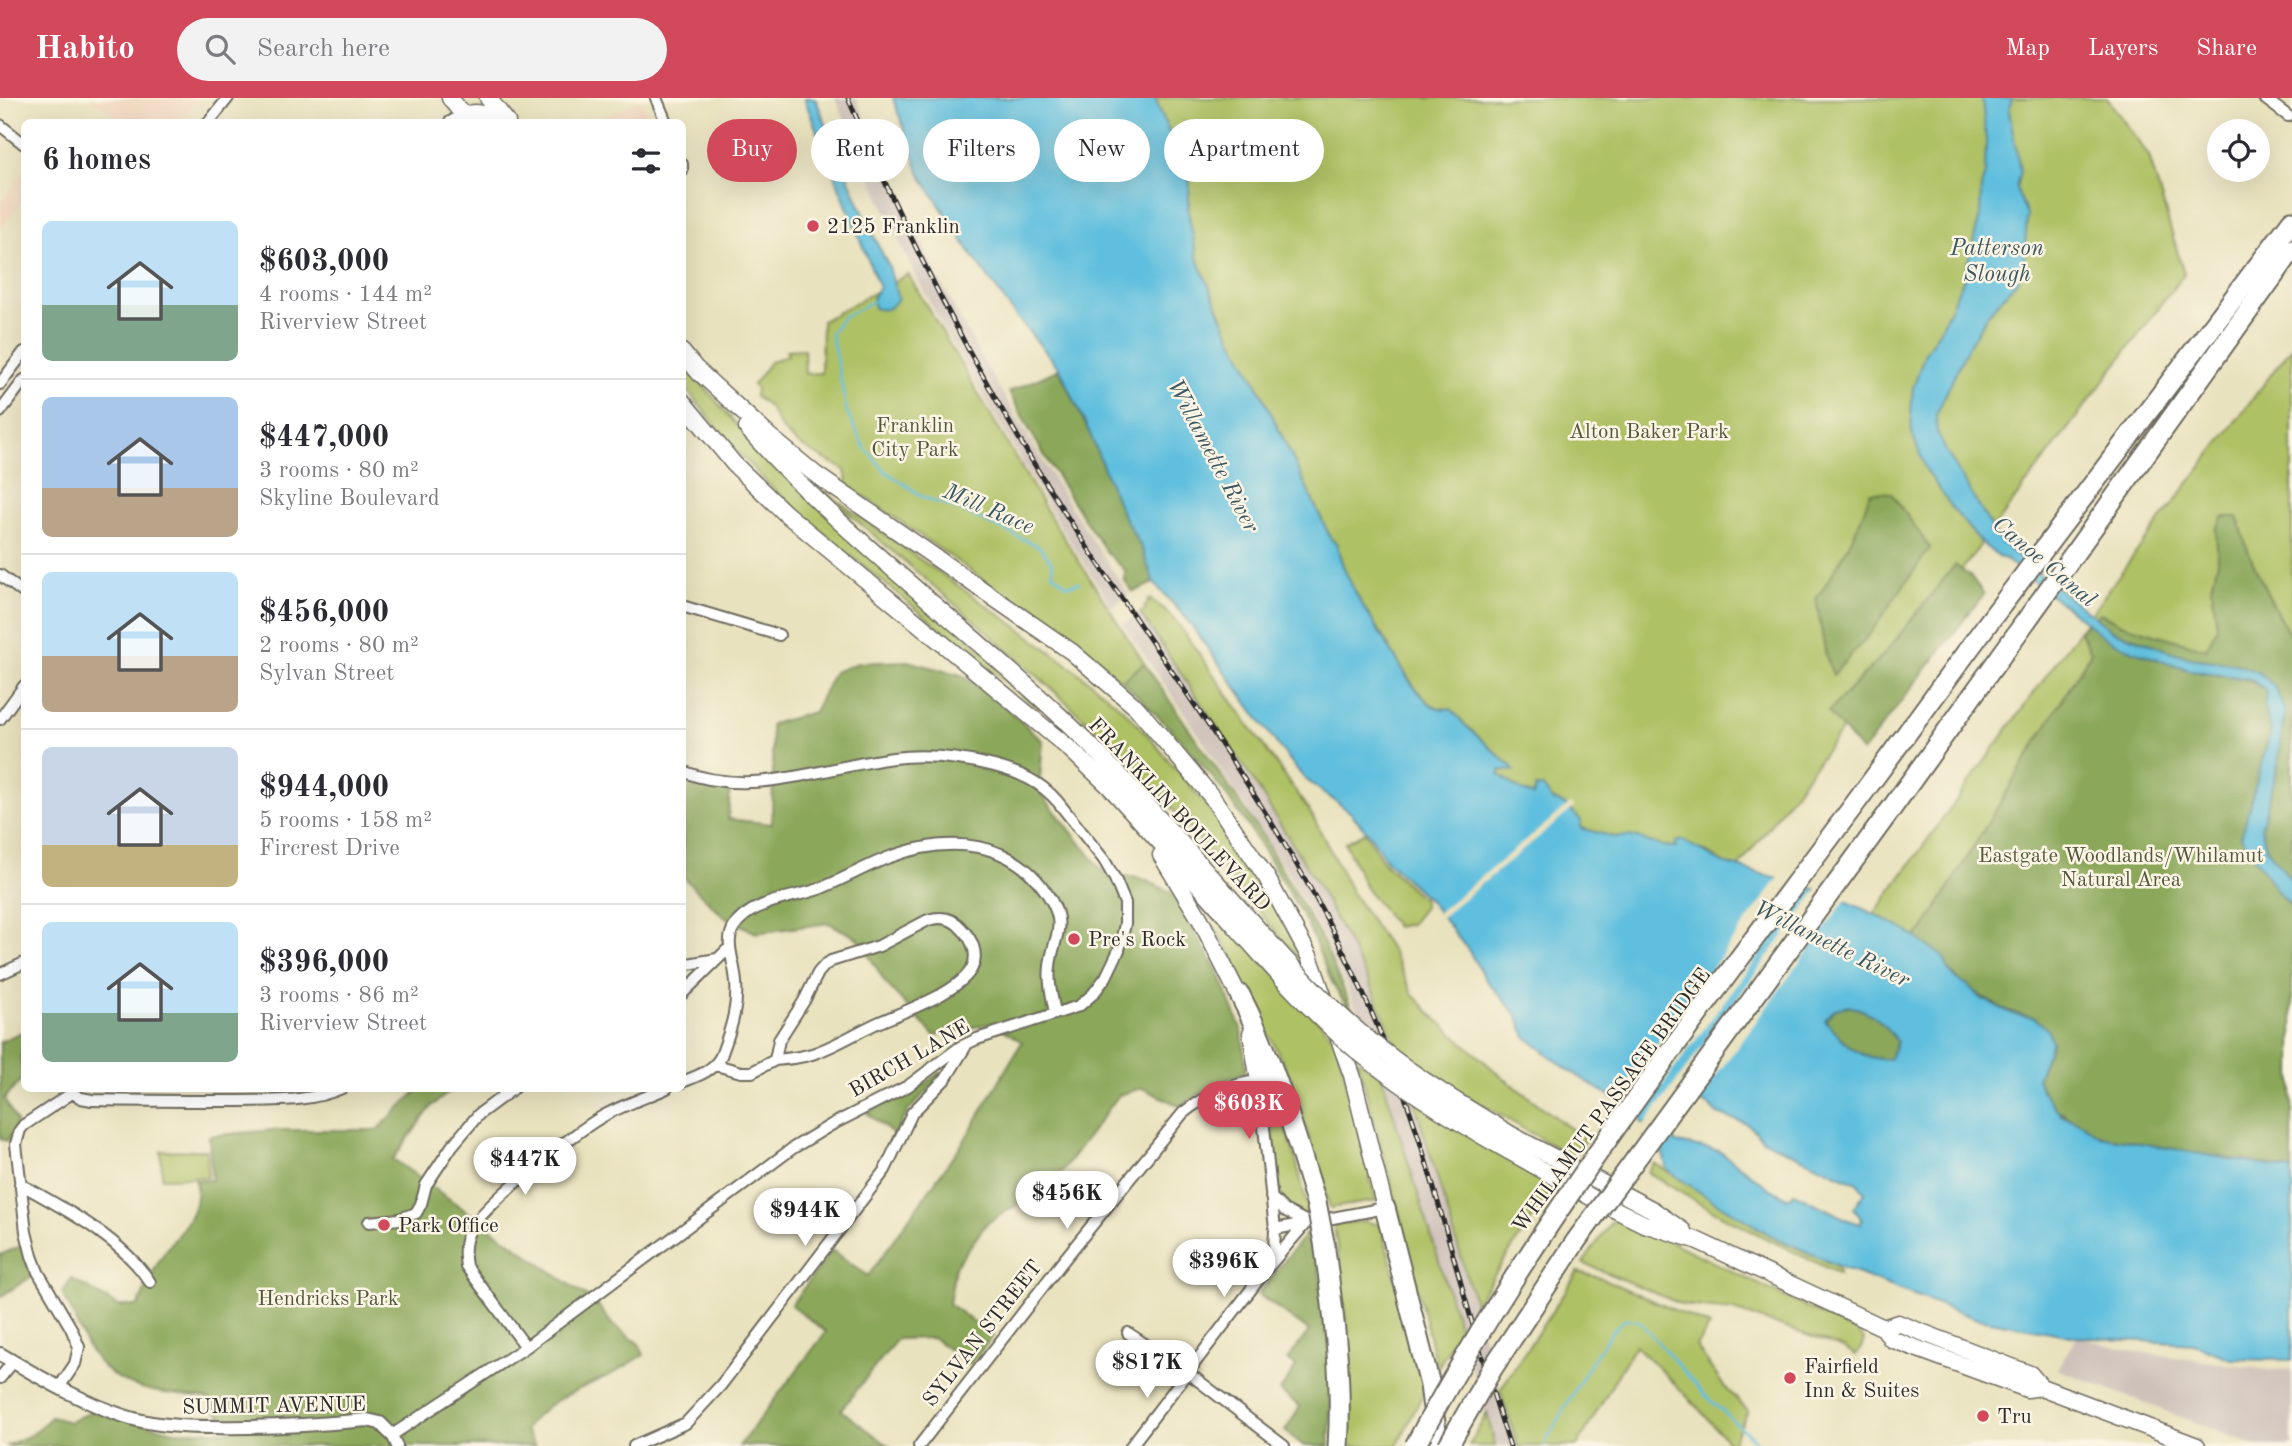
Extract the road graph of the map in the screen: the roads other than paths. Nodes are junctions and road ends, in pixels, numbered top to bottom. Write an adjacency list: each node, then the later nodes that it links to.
1 (228, 98): 7 (street)
2 (450, 98): 8 (main road)
3 (488, 98): 11 (main road)
4 (656, 98): 12 (street)
5 (2264, 98): 6 (street)
6 (2288, 116)
7 (211, 119)
8 (460, 119)
9 (462, 119): 10 (main road)
10 (491, 119)
11 (505, 119)
12 (665, 119)
13 (0, 125): 14 (street)
14 (21, 142)
15 (2292, 221): 72 (highway, WHILAMUT PASSAGE BRIDGE, bridge)
16 (2292, 250): 74 (highway, bridge)
17 (21, 356): 20 (street)
18 (686, 357): 19 (main road, FRANKLIN BOULEVARD)
19 (695, 368): 32 (main road, FRANKLIN BOULEVARD); 53 (main road)
20 (0, 384)
21 (21, 384): 23 (street)
22 (686, 406): 31 (main road, FRANKLIN BOULEVARD)
23 (0, 412)
24 (0, 575): 25 (street)
25 (21, 591)
26 (686, 607): 27 (street)
27 (779, 635)
28 (21, 690): 29 (street)
29 (0, 719)
30 (686, 772): 40 (street, BIRCH LANE)
31 (1141, 824): 32 (main road, FRANKLIN BOULEVARD); 39 (main road)
32 (1211, 888): 75 (main road, FRANKLIN BOULEVARD, bridge)
33 (730, 947): 34 (street); 40 (street); 43 (street)
34 (717, 959): 36 (street); 38 (street)
35 (21, 964): 37 (street)
36 (686, 964)
37 (0, 974)
38 (686, 990)
39 (1240, 995): 45 (main road); 71 (highway, bridge)
40 (1055, 1013): 41 (street, BIRCH LANE)
41 (967, 1044): 60 (street, BIRCH LANE); 67 (street)
42 (775, 1060): 42 (street); 43 (street)
43 (716, 1065): 44 (street)
44 (686, 1080)
45 (1259, 1081): 52 (street); 68 (street, SYLVAN STREET)
46 (71, 1092): 51 (street)
47 (73, 1092): 48 (street)
48 (330, 1092)
49 (509, 1092): 54 (street)
50 (658, 1092): 60 (street)
51 (20, 1184): 58 (street); 65 (street)
52 (1271, 1197): 55 (street); 56 (street)
53 (1385, 1208): 55 (street); 73 (highway)
54 (369, 1222)
55 (1307, 1222): 56 (street); 57 (street)
56 (1275, 1229): 57 (street)
57 (1269, 1266): 63 (street)
58 (150, 1282)
59 (1128, 1333): 63 (street)
60 (526, 1347): 66 (street, BIRCH LANE)
61 (0, 1354): 62 (street, SUMMIT AVENUE)
62 (13, 1362): 64 (street); 65 (street, SUMMIT AVENUE)
63 (1187, 1372): 69 (street); 70 (street)
64 (0, 1378)
65 (60, 1386): 66 (street, SUMMIT AVENUE)
66 (395, 1440)
67 (634, 1446)
68 (919, 1446)
69 (1131, 1446)
70 (1284, 1446)
71 (1338, 1446)
72 (1415, 1446)
73 (1438, 1446)
74 (1448, 1446)
75 (2197, 1446)

